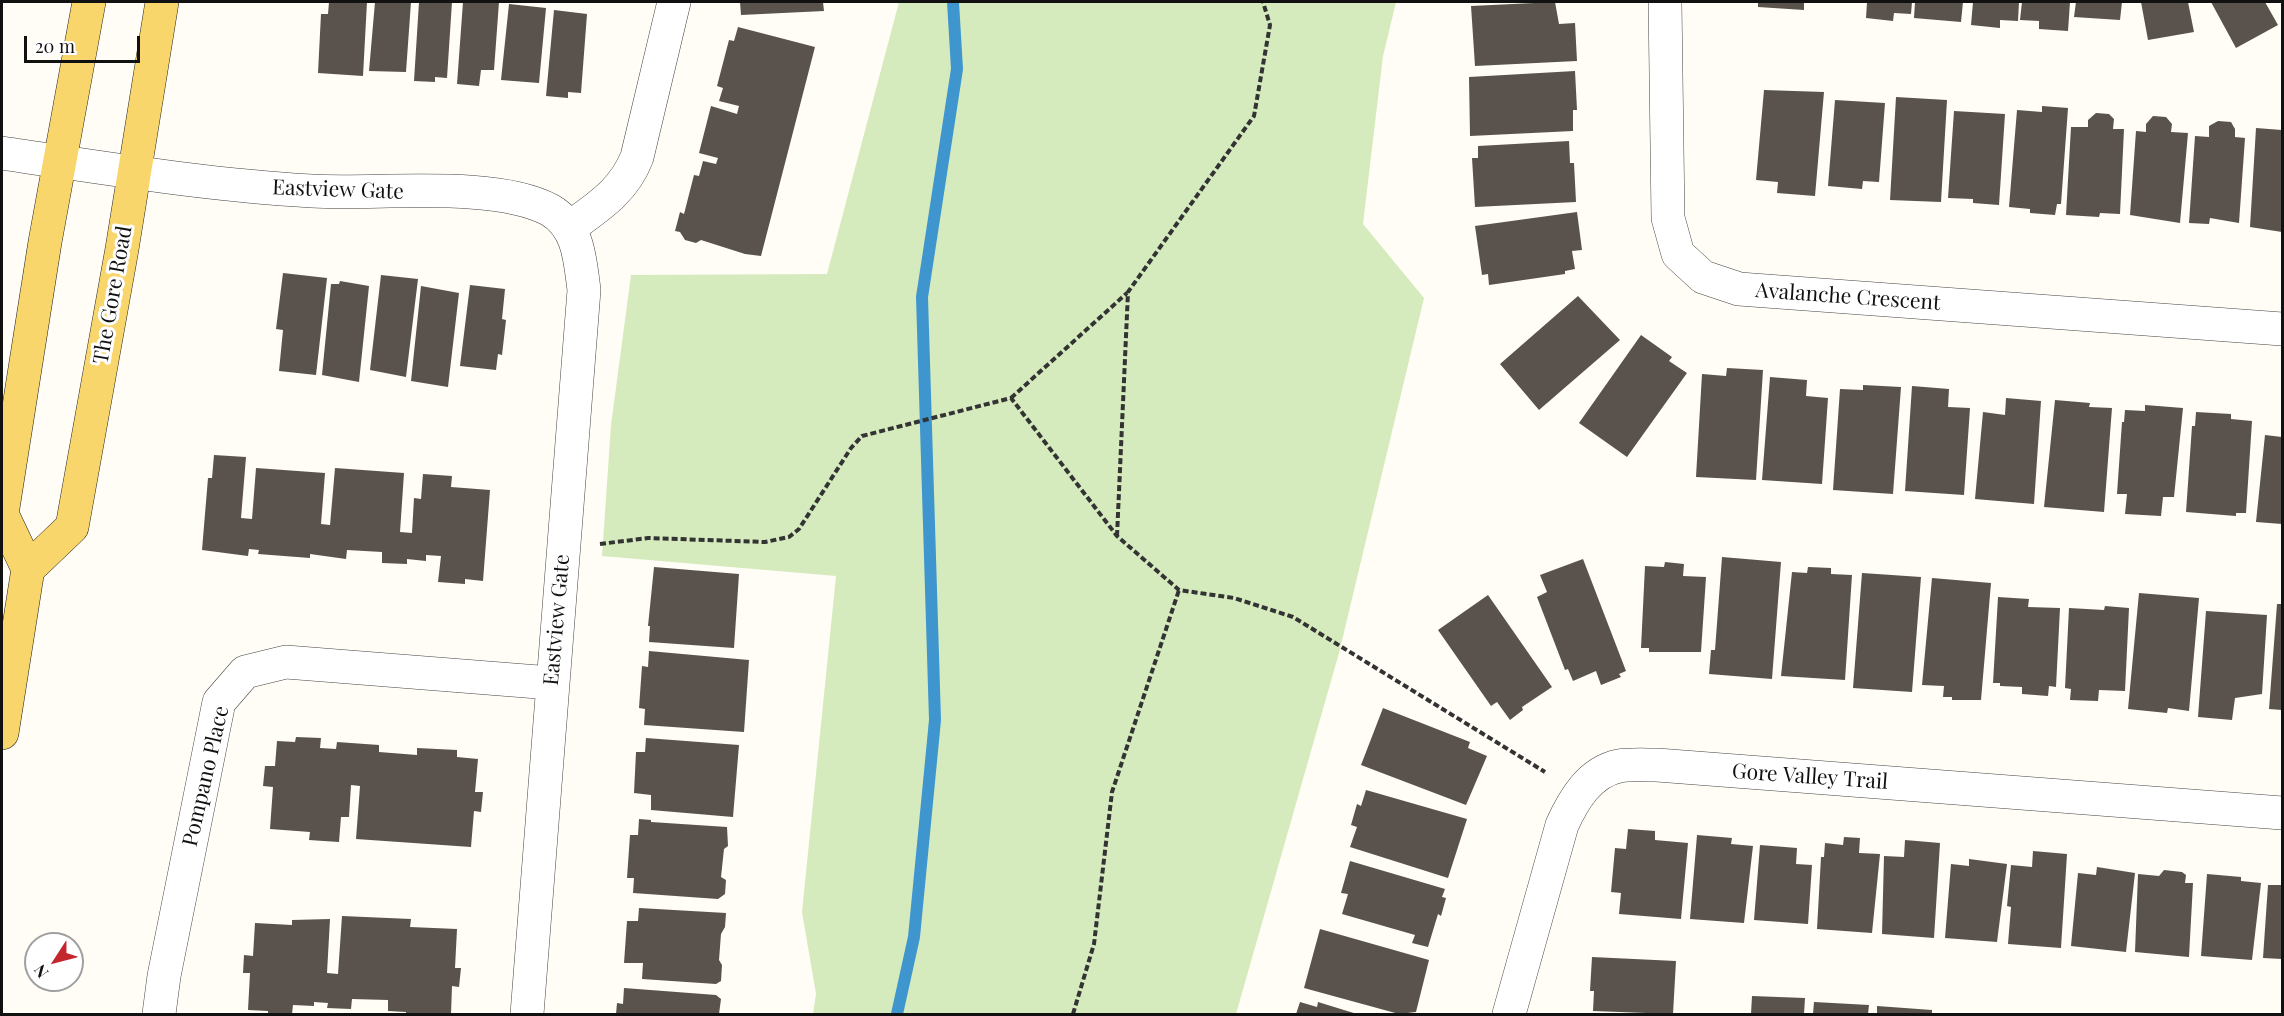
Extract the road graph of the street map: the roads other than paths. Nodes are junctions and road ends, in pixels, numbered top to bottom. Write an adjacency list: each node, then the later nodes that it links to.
1 (89, 2): 6 (main road)
2 (162, 2): 7 (main road, The Gore Road)
3 (674, 2): 8 (street)
4 (1665, 2): 9 (street, Avalanche Crescent)
5 (2, 153): 6 (street, Eastview Gate)
6 (61, 161): 7 (street, Eastview Gate); 10 (main road)
7 (134, 172): 8 (street, Eastview Gate); 10 (main road, The Gore Road)
8 (569, 228): 11 (street, Eastview Gate)
9 (2283, 329)
10 (28, 569): 12 (main road)
11 (551, 683): 14 (street, Pompano Place); 15 (street, Eastview Gate)
12 (2, 733)
13 (2283, 813): 16 (street, Gore Valley Trail)
14 (159, 1014)
15 (527, 1014)
16 (1509, 1014)

